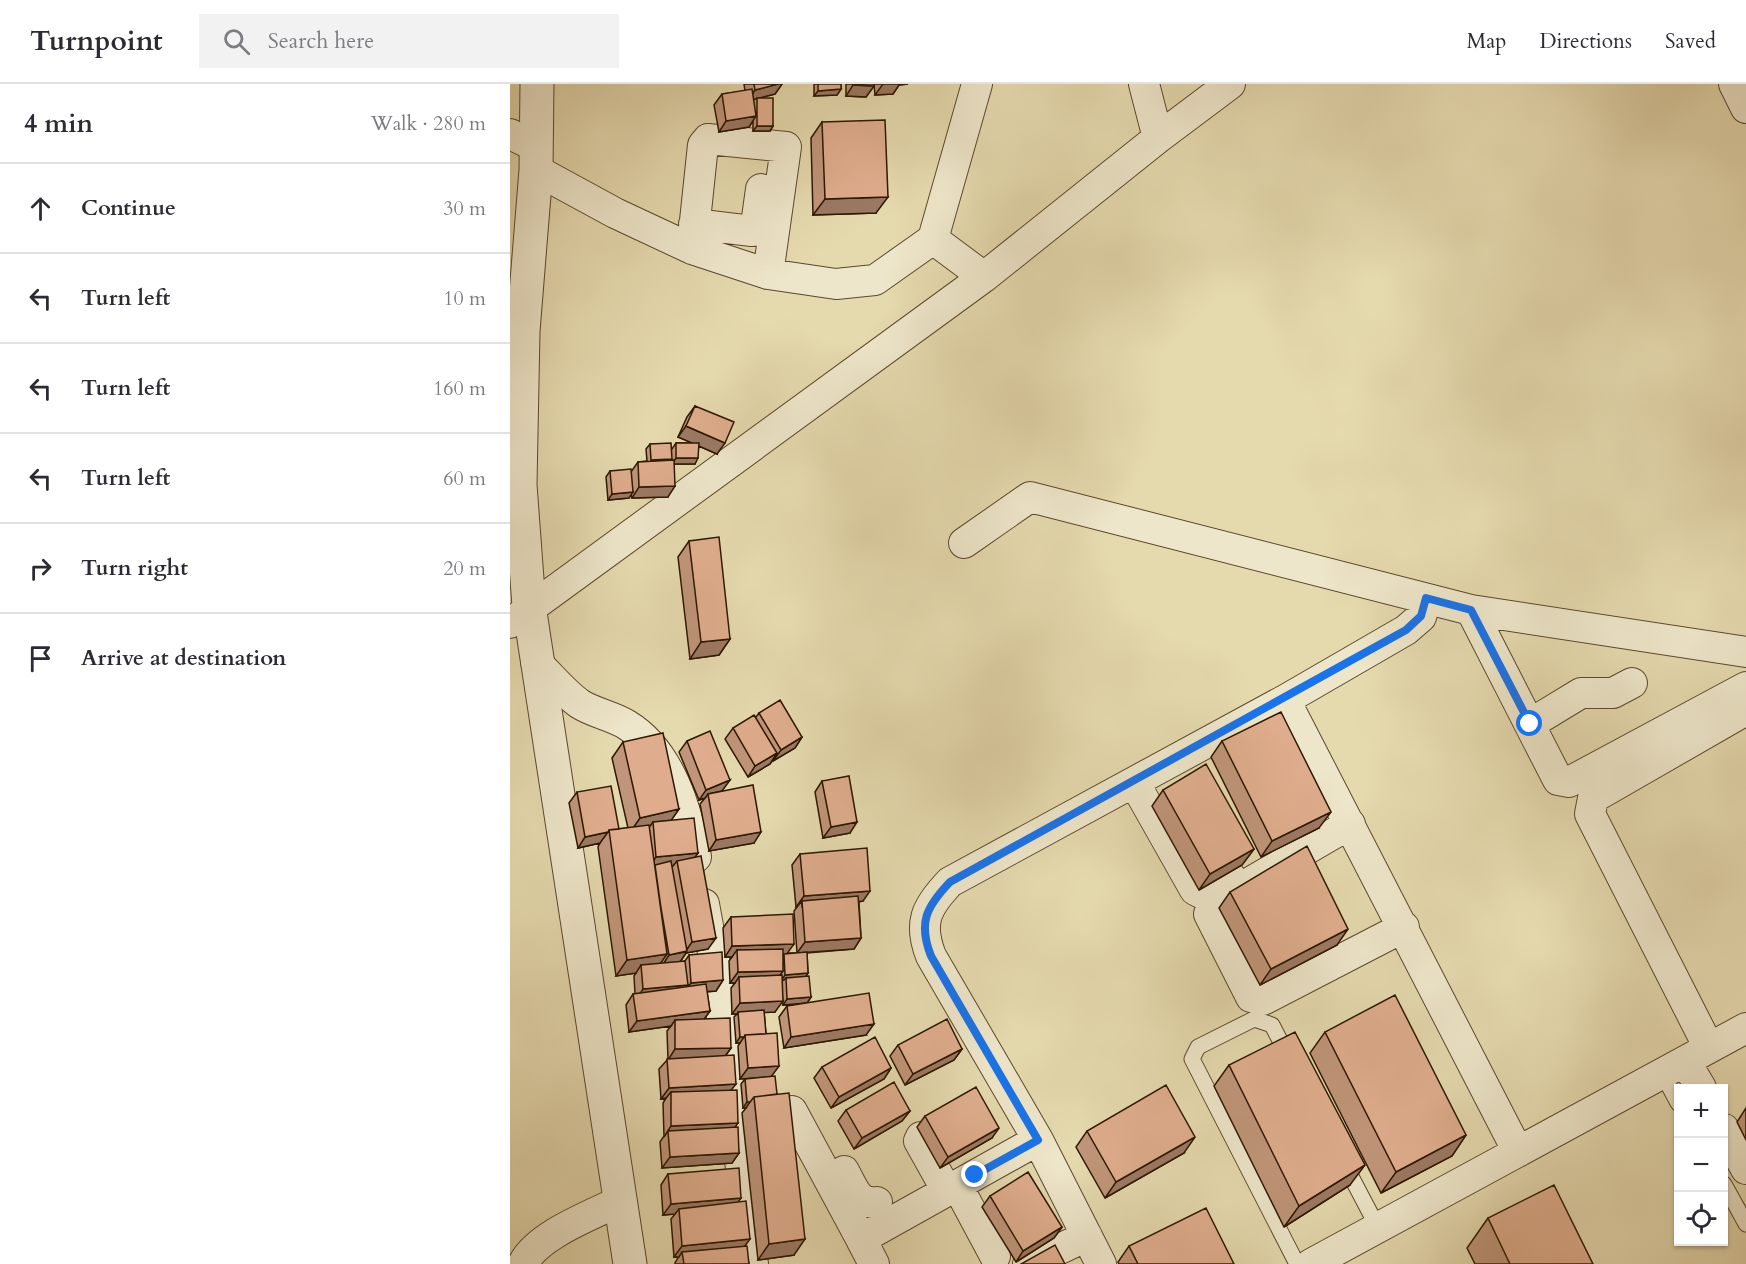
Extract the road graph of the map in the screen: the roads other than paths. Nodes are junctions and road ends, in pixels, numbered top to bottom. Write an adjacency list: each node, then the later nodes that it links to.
1 (537, 84): 9 (street)
2 (977, 84): 11 (street)
3 (1144, 84): 7 (street)
4 (1230, 84): 7 (street)
5 (1734, 84): 6 (street)
6 (1746, 108)
7 (1158, 138): 13 (street)
8 (767, 145): 10 (street); 10 (street); 12 (street)
9 (527, 150): 10 (street); 14 (street)
10 (693, 237): 12 (street)
11 (933, 239): 12 (street); 13 (street)
12 (768, 274)
13 (984, 277): 18 (street)
14 (515, 483): 18 (street)
15 (964, 543): 16 (street)
16 (1426, 598): 17 (street); 25 (street)
17 (1471, 610): 19 (street); 21 (street)
18 (519, 614): 22 (street)
19 (1540, 620): 20 (street); 21 (street)
20 (1746, 652)
21 (1494, 655): 27 (street)
22 (536, 662): 47 (street); 57 (street)
23 (1632, 683): 27 (street)
24 (1746, 687): 27 (street)
25 (1285, 700): 28 (street); 29 (street)
26 (1746, 710): 33 (street)
27 (1530, 724)
28 (1139, 792): 30 (street); 40 (street)
29 (1350, 824): 31 (street); 31 (street)
30 (1241, 852)
31 (1404, 927): 43 (street)
32 (1746, 1028): 33 (street)
33 (1685, 1061): 35 (lane); 36 (street); 43 (street)
34 (1294, 1067): 59 (lane)
35 (1681, 1084)
36 (1698, 1084)
37 (799, 1107): 41 (street)
38 (921, 1137): 45 (street)
39 (1728, 1137): 44 (street)
40 (1038, 1140): 45 (street); 51 (street)
41 (824, 1151): 48 (street); 52 (street)
42 (1338, 1152): 50 (lane)
43 (1518, 1152): 50 (street)
44 (1746, 1169)
45 (962, 1172): 52 (street); 53 (street)
46 (1728, 1191): 49 (lane)
47 (620, 1201): 55 (street); 56 (street)
48 (877, 1202)
49 (1746, 1224)
50 (1378, 1228): 60 (street)
51 (1087, 1236): 54 (street); 58 (street)
52 (867, 1252)
53 (995, 1256)
54 (1041, 1261)
55 (523, 1264)
56 (630, 1264)
57 (753, 1264)
58 (1101, 1264)
59 (1297, 1264)
60 (1311, 1264)

